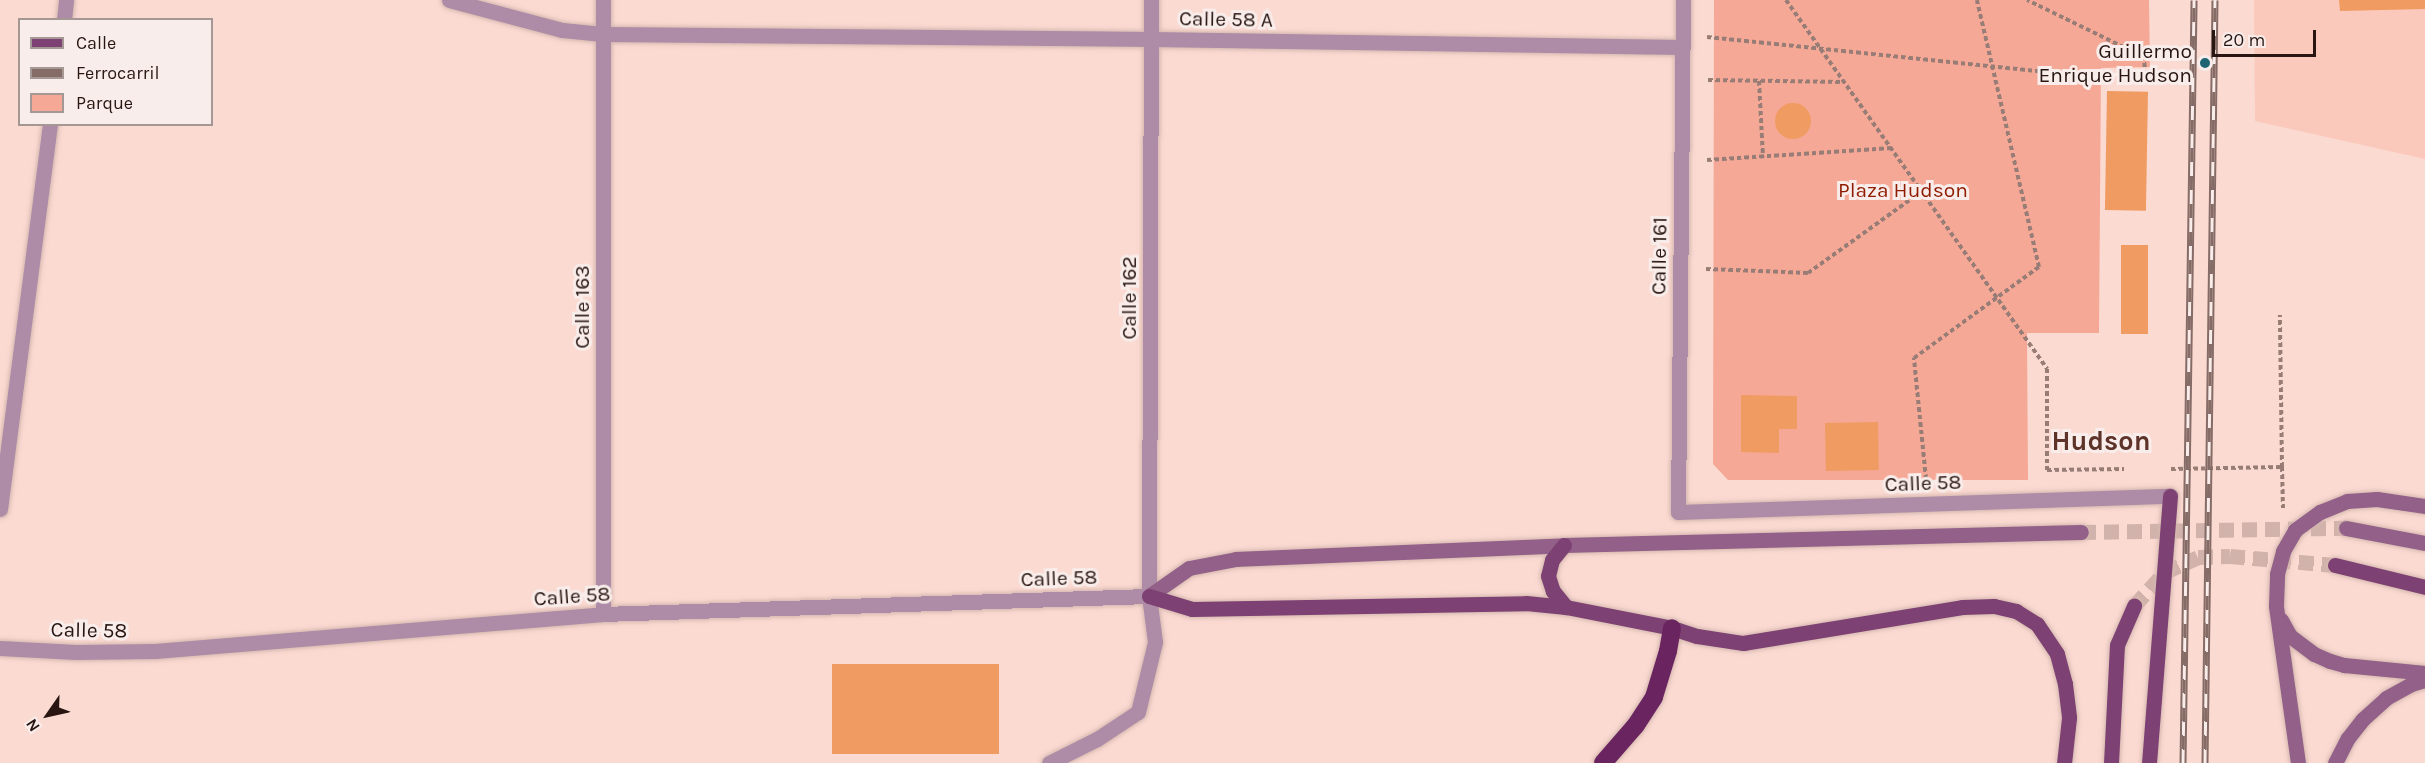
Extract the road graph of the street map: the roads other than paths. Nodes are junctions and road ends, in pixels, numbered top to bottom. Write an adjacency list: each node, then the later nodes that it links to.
1 (66, 0): 6 (street)
2 (449, 0): 7 (street, Calle 58 A)
3 (603, 0): 7 (street, Calle 163)
4 (1151, 0): 8 (street, Calle 162)
5 (1683, 0): 9 (street, Calle 161)
6 (64, 18)
7 (603, 34): 8 (street, Calle 58 A); 25 (street, Calle 163)
8 (1151, 39): 9 (street, Calle 58 A); 21 (street, Calle 162)
9 (1683, 41): 14 (street, Calle 161)
10 (50, 126): 13 (street)
11 (2170, 496): 14 (street, Calle 58); 34 (main road)
12 (2425, 506): 23 (main road)
13 (0, 509)
14 (1678, 512)
15 (2346, 528): 17 (main road)
16 (2081, 532): 18 (main road)
17 (2425, 543)
18 (1564, 545): 21 (main road); 24 (main road)
19 (2335, 565): 20 (main road)
20 (2425, 587)
21 (1149, 596): 24 (main road); 25 (street, Calle 58); 30 (street, Calle 162)
22 (2134, 606): 33 (main road)
23 (2276, 606): 28 (main road); 35 (main road)
24 (1566, 608): 26 (main road)
25 (603, 614): 27 (street, Calle 58)
26 (1672, 628): 31 (highway); 32 (main road)
27 (0, 648)
28 (2425, 673)
29 (2425, 680): 36 (main road)
30 (1049, 763)
31 (1603, 763)
32 (2064, 763)
33 (2112, 763)
34 (2148, 763)
35 (2298, 763)
36 (2335, 763)

